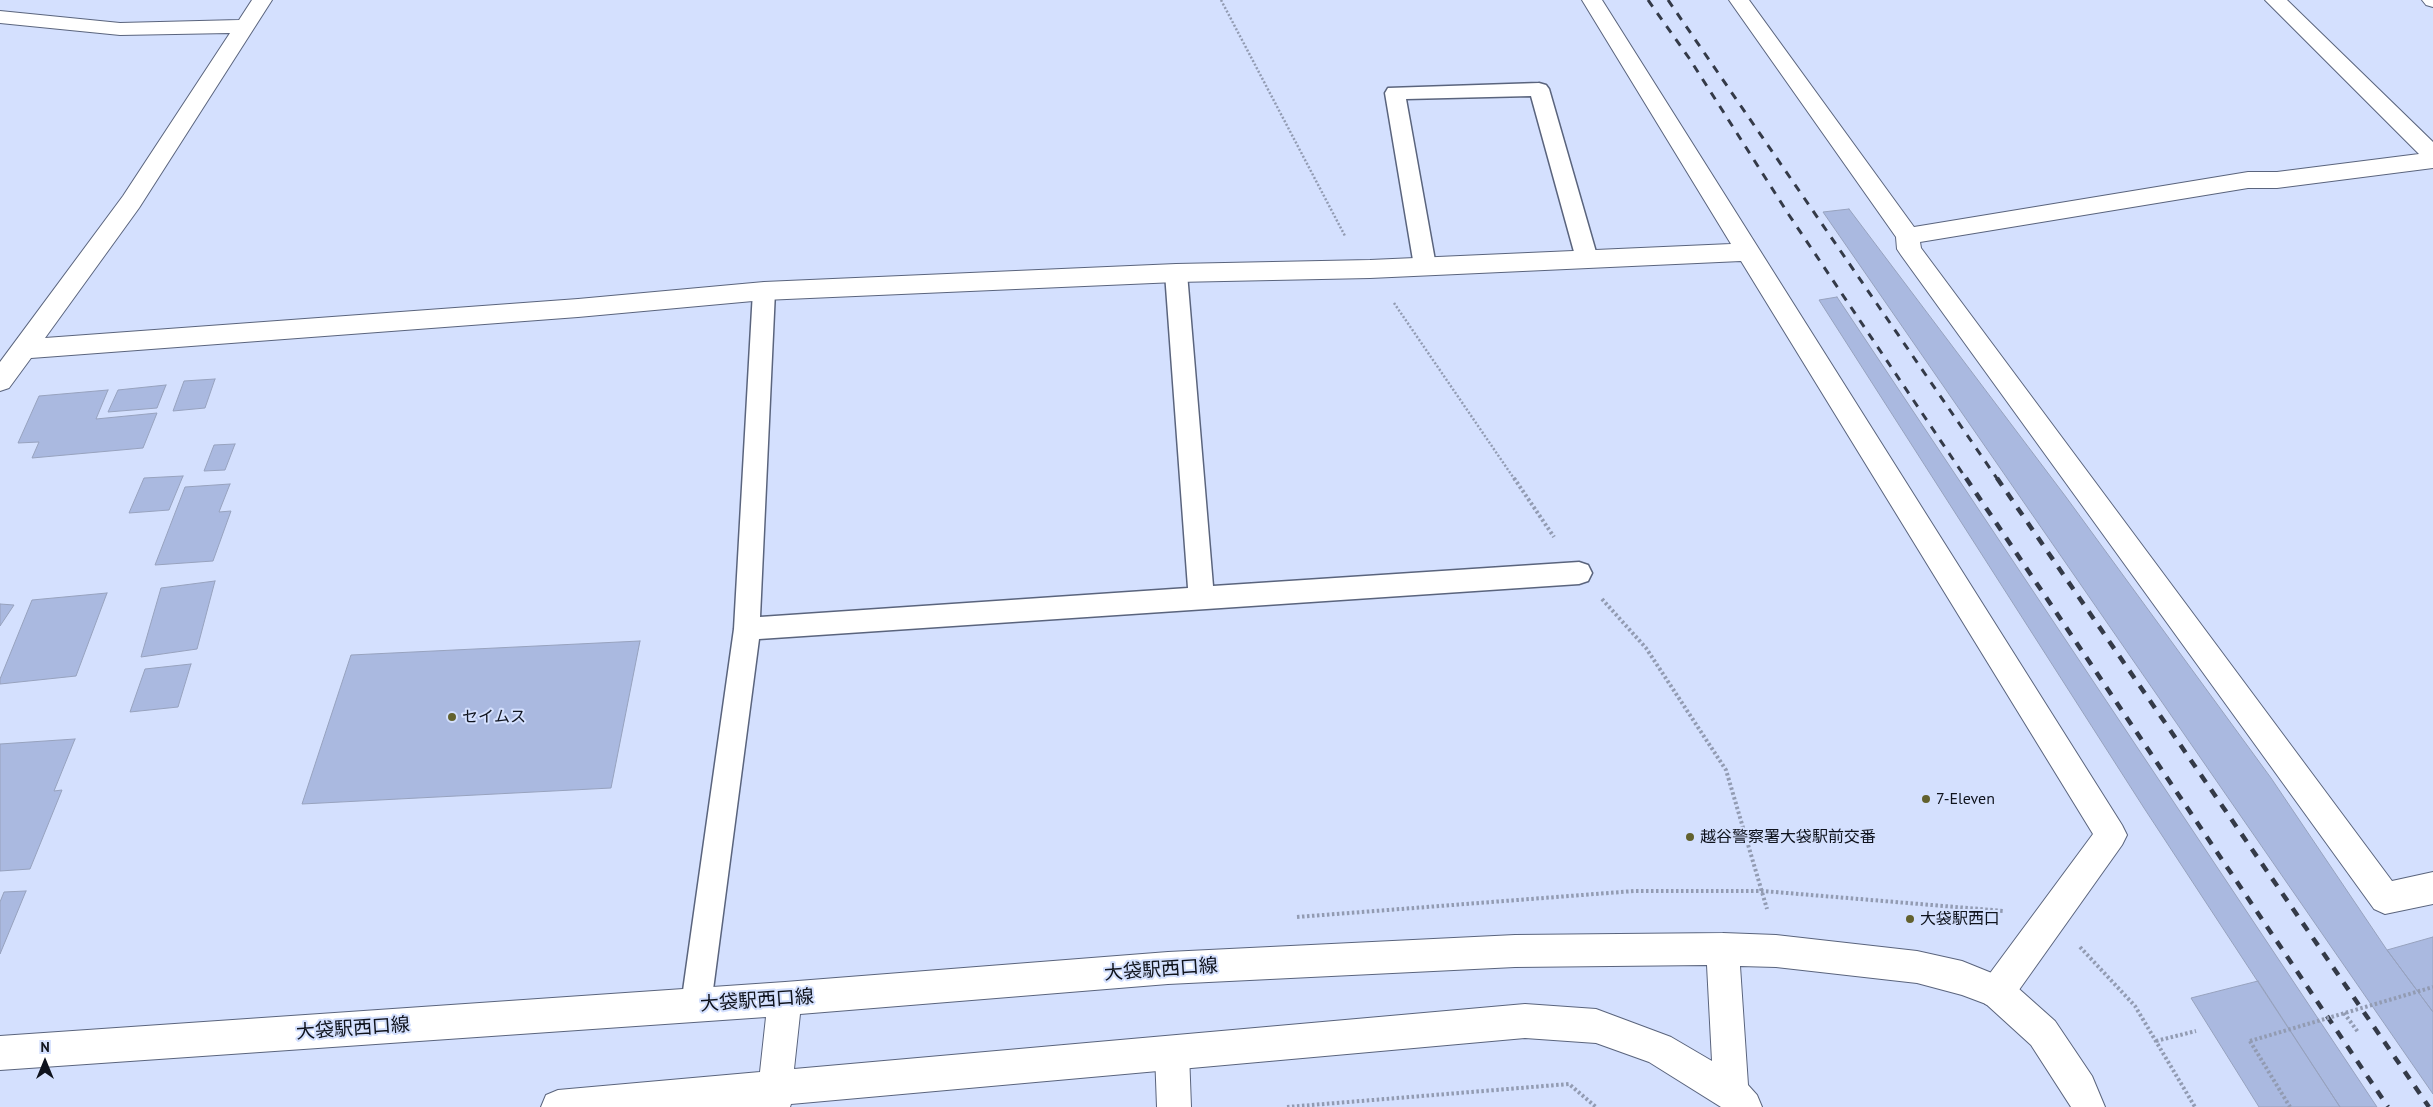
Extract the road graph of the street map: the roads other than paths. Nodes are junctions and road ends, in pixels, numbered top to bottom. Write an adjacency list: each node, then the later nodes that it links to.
1 (262, 0): 6 (street)
2 (1592, 0): 10 (street)
3 (1739, 0): 9 (street)
4 (2275, 0): 7 (street)
5 (0, 17): 6 (street)
6 (244, 26): 15 (street)
7 (2433, 155)
8 (2433, 160): 9 (street)
9 (1908, 236): 20 (street)
10 (1748, 252): 11 (street); 22 (street)
11 (1587, 259): 12 (street); 12 (lane)
12 (1425, 266): 13 (street)
13 (1176, 273): 14 (street); 18 (lane)
14 (764, 291): 15 (street); 19 (lane)
15 (22, 349): 16 (street)
16 (0, 381)
17 (1580, 573): 18 (lane)
18 (1202, 598): 19 (lane)
19 (746, 629): 24 (lane)
20 (2433, 888)
21 (1723, 949): 22 (street, 大袋駅西口線); 23 (street, 大袋駅西口線); 28 (street)
22 (1996, 992): 31 (street, 大袋駅西口線)
23 (785, 999): 24 (street, 大袋駅西口線); 27 (street)
24 (696, 1005): 25 (street, 大袋駅西口線)
25 (0, 1053)
26 (1172, 1053): 27 (street); 28 (street); 30 (street)
27 (774, 1098): 29 (street)
28 (1738, 1099)
29 (558, 1107)
30 (1174, 1107)
31 (2088, 1107)

